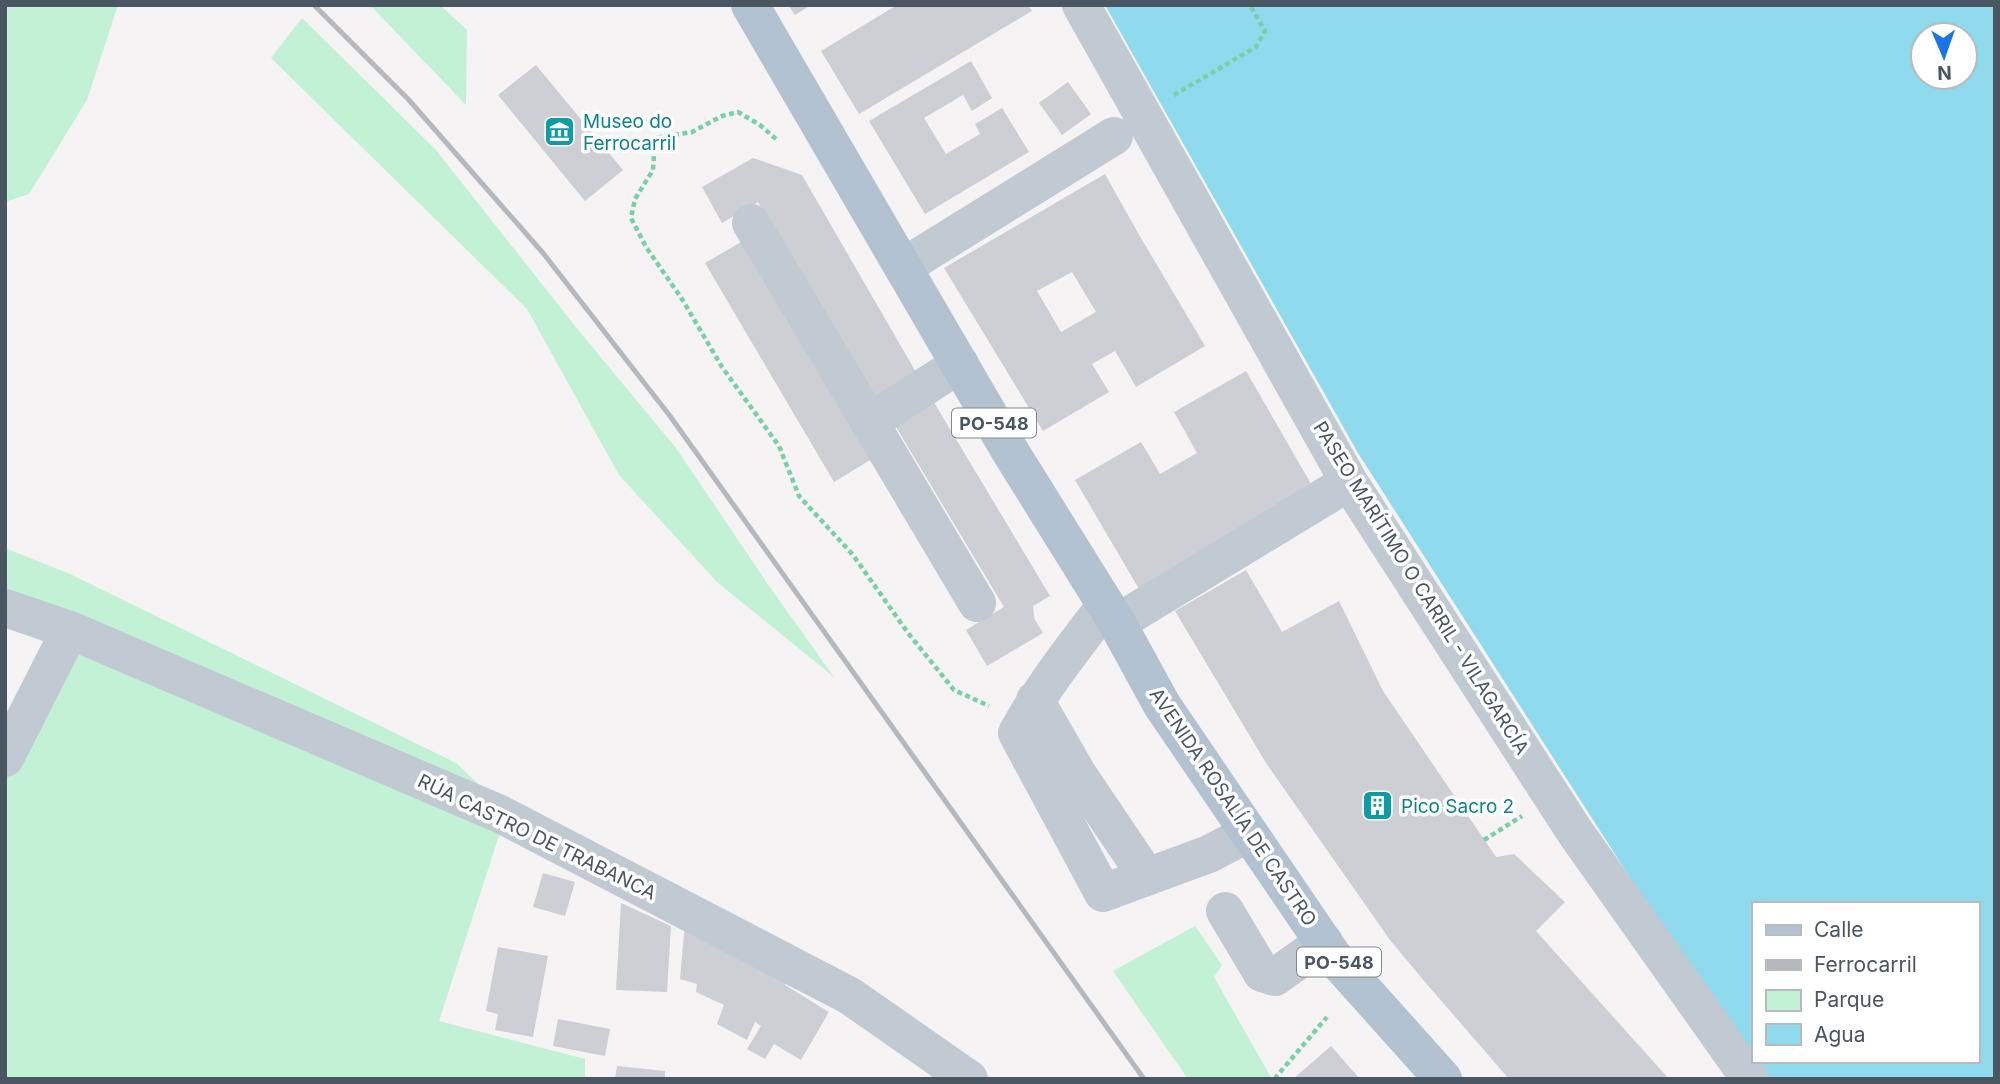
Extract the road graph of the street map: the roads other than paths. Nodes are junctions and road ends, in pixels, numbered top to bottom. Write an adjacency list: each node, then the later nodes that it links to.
1 (750, 5): 5 (main road, AVENIDA ROSALÍA DE CASTRO / PO-548)
2 (1081, 5): 3 (street, PASEO MARÍTIMO O CARRIL - VILAGARCÍA)
3 (1128, 125): 5 (street); 8 (street, PASEO MARÍTIMO O CARRIL - VILAGARCÍA)
4 (751, 223): 7 (street)
5 (903, 267): 6 (main road, AVENIDA ROSALÍA DE CASTRO / PO-548)
6 (960, 364): 7 (street); 11 (main road, AVENIDA ROSALÍA DE CASTRO / PO-548)
7 (870, 422): 9 (street)
8 (1349, 482): 11 (street); 19 (street, PASEO MARÍTIMO O CARRIL - VILAGARCÍA)
9 (977, 603)
10 (5, 608): 12 (street, RÚA CASTRO DE TRABANCA)
11 (1112, 614): 14 (main road, AVENIDA ROSALÍA DE CASTRO / PO-548); 14 (street)
12 (70, 629): 13 (street); 17 (street, RÚA CASTRO DE TRABANCA)
13 (5, 758)
14 (1249, 833): 16 (main road, AVENIDA ROSALÍA DE CASTRO / PO-548)
15 (1225, 911): 16 (street)
16 (1324, 942): 18 (main road, AVENIDA ROSALÍA DE CASTRO / PO-548)
17 (969, 1079)
18 (1443, 1079)
19 (1751, 1079)

